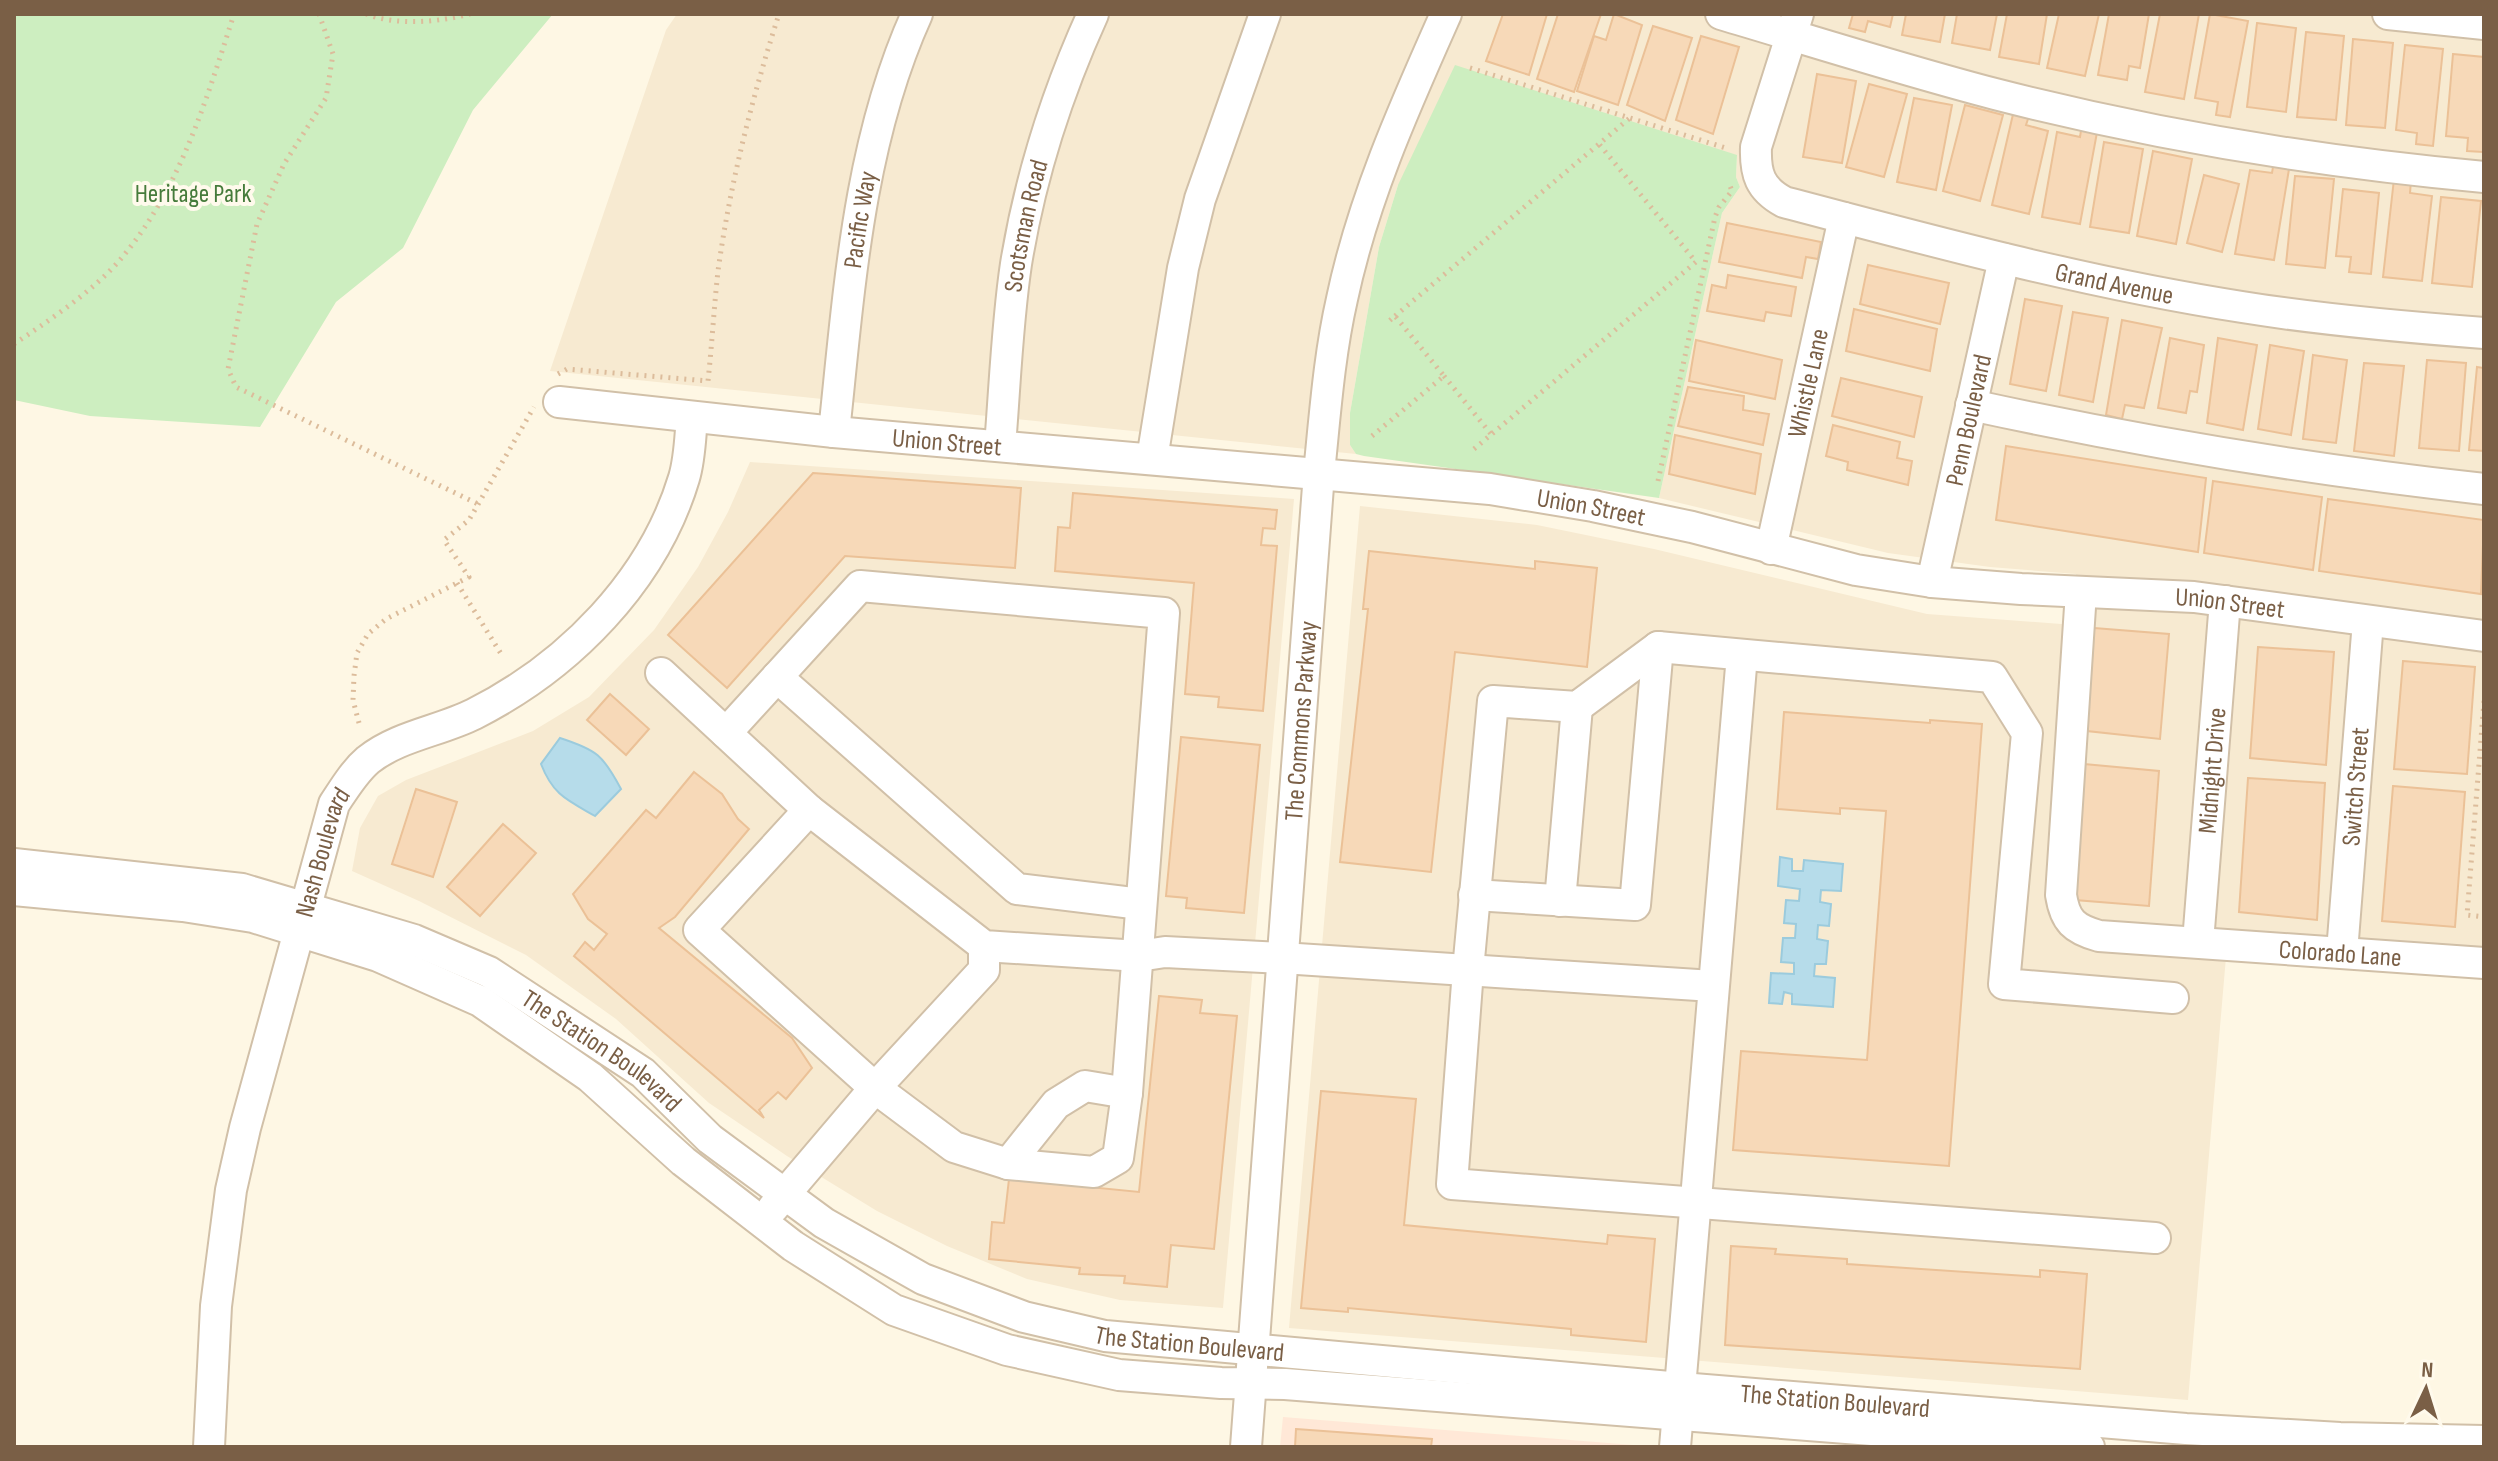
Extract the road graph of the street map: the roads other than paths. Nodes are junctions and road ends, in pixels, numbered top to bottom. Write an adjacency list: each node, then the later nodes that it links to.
1 (917, 14): 16 (street, Pacific Way)
2 (1093, 14): 17 (street, Scotsman Road)
3 (1265, 14): 18 (street)
4 (1446, 14): 19 (street, The Commons Parkway)
5 (1721, 14): 7 (street)
6 (2388, 14): 8 (street)
7 (1794, 24): 9 (street); 10 (street, Grand Avenue)
8 (2484, 24)
9 (2484, 177)
10 (1844, 218): 11 (street, Grand Avenue); 21 (street, Whistle Lane)
11 (2004, 259): 12 (street, Grand Avenue); 14 (street, Penn Boulevard)
12 (2484, 333)
13 (550, 392): 15 (street, Union Street)
14 (1971, 405): 20 (street); 22 (street, Penn Boulevard)
15 (692, 417): 16 (street, Union Street); 39 (street, Nash Boulevard)
16 (834, 432): 17 (street, Union Street)
17 (1000, 446): 18 (street, Union Street)
18 (1152, 459): 19 (street, Union Street)
19 (1319, 473): 21 (street, Union Street); 44 (street, The Commons Parkway)
20 (2484, 489)
21 (1771, 549): 22 (street, Union Street)
22 (1932, 582): 23 (street, Union Street)
23 (2081, 592): 24 (street, Union Street); 40 (street, Colorado Lane)
24 (2225, 601): 25 (street, Union Street); 40 (street, Midnight Drive)
25 (2368, 621): 26 (street, Union Street); 42 (street, Switch Street)
26 (2484, 636)
27 (1658, 647): 28 (street); 31 (street); 37 (street)
28 (1742, 655): 47 (street); 48 (street)
29 (661, 673): 32 (street)
30 (777, 677): 32 (street); 38 (street); 38 (street)
31 (1577, 707): 36 (street); 37 (street)
32 (726, 733): 33 (street)
33 (809, 810): 41 (street); 49 (street)
34 (14, 864): 39 (street, The Station Boulevard)
35 (14, 890): 39 (street, The Station Boulevard)
36 (1474, 895): 37 (street); 46 (street)
37 (1560, 901)
38 (1141, 904): 43 (street)
39 (303, 919): 52 (street, The Station Boulevard); 54 (street, The Station Boulevard); 61 (street, Nash Boulevard)
40 (2198, 942): 42 (street, Colorado Lane)
41 (984, 946): 43 (street); 49 (street)
42 (2342, 952): 45 (street, Colorado Lane)
43 (1139, 956): 44 (street); 50 (street)
44 (1282, 958): 46 (street); 56 (street, The Commons Parkway)
45 (2484, 963)
46 (1468, 970): 47 (street); 53 (street)
47 (1713, 986): 53 (street)
48 (2173, 998)
49 (875, 1088): 51 (street); 52 (street)
50 (1127, 1093): 51 (street); 51 (street)
51 (1008, 1164)
52 (784, 1193): 54 (street); 56 (street, The Station Boulevard)
53 (1694, 1203): 55 (street); 58 (street)
54 (762, 1222): 57 (street, The Station Boulevard)
55 (2155, 1238)
56 (1254, 1350): 57 (street, The Commons Parkway); 58 (street, The Station Boulevard)
57 (1251, 1382): 58 (street, The Station Boulevard); 62 (street, The Commons Parkway)
58 (1679, 1402): 59 (street, The Station Boulevard); 63 (street); 64 (street, The Station Boulevard)
59 (2185, 1438): 60 (street, The Station Boulevard)
60 (2484, 1441)
61 (209, 1447)
62 (1246, 1447)
63 (1675, 1447)
64 (2089, 1447)

